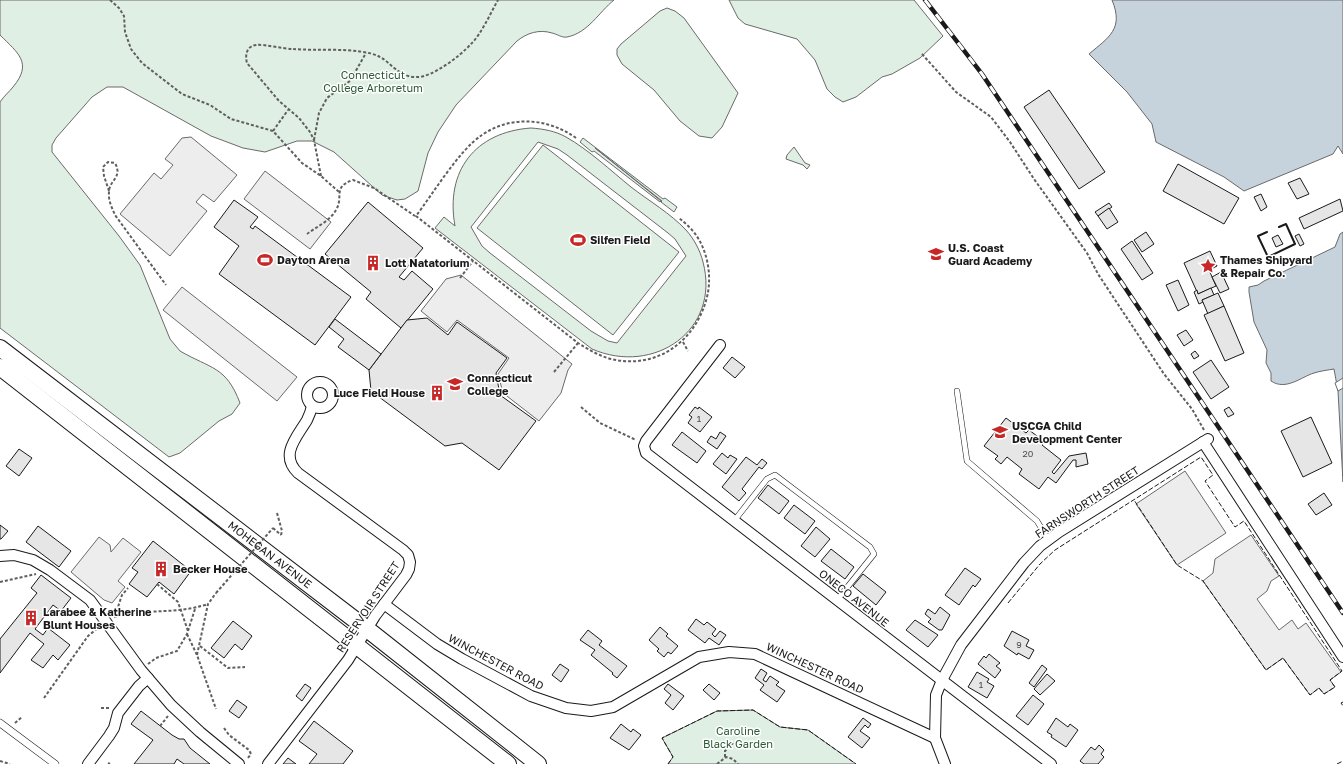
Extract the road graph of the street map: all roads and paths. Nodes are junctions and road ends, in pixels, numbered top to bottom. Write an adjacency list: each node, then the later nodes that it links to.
1 (110, 0): 6 (path)
2 (498, 0): 3 (path)
3 (366, 53): 5 (path); 8 (path)
4 (922, 54): 28 (path)
5 (288, 110): 6 (path); 8 (path)
6 (273, 131): 9 (path)
7 (576, 138): 12 (path)
8 (314, 140): 9 (path)
9 (322, 176): 11 (path)
10 (109, 191): 10 (path); 17 (path)
11 (338, 192): 12 (path); 14 (path)
12 (416, 216): 15 (path)
13 (679, 218): 18 (path)
14 (307, 234)
15 (473, 261): 16 (path); 19 (path)
16 (460, 278)
17 (166, 284)
18 (682, 342): 19 (path); 22 (path)
19 (578, 343): 24 (path)
20 (720, 345): 29 (street)
21 (0, 348): 44 (highway, MOHEGAN AVENUE)
22 (688, 351)
23 (0, 367): 46 (highway, MOHEGAN AVENUE)
24 (554, 372)
25 (957, 391): 32 (lane)
26 (312, 406): 40 (street, RESERVOIR STREET)
27 (581, 407): 29 (path)
28 (1206, 441): 32 (street, FARNSWORTH STREET); 49 (street)
29 (644, 446): 31 (street, ONECO AVENUE)
30 (277, 513): 39 (path, bridge)
31 (734, 521): 38 (street, ONECO AVENUE); 38 (lane)
32 (1048, 539): 53 (street, FARNSWORTH STREET)
33 (0, 556): 52 (street)
34 (41, 573): 35 (path)
35 (0, 582)
36 (157, 584): 42 (path)
37 (128, 588): 42 (path)
38 (837, 600): 53 (street, ONECO AVENUE)
39 (208, 604): 41 (path); 47 (path)
40 (384, 604): 44 (street, RESERVOIR STREET); 64 (street, WINCHESTER ROAD)
41 (195, 609): 42 (path); 45 (path)
42 (181, 611): 45 (path)
43 (100, 626): 54 (path)
44 (367, 630): 46 (street, RESERVOIR STREET); 74 (highway, MOHEGAN AVENUE)
45 (188, 633): 48 (path); 50 (path)
46 (358, 645): 72 (street, RESERVOIR STREET); 73 (highway, MOHEGAN AVENUE)
47 (200, 646): 48 (path); 51 (path)
48 (197, 655): 57 (path)
49 (1343, 656)
50 (145, 666)
51 (245, 667)
52 (148, 678): 68 (street); 71 (street)
53 (942, 680): 64 (street, FARNSWORTH STREET); 78 (street, ONECO AVENUE)
54 (44, 698)
55 (101, 708): 56 (path)
56 (111, 708)
57 (216, 709)
58 (170, 714): 62 (path)
59 (22, 717): 61 (path)
60 (0, 722): 70 (street)
61 (14, 724)
62 (160, 726)
63 (224, 728): 68 (path)
64 (935, 738): 77 (street)
65 (733, 743): 66 (path)
66 (725, 757): 75 (path); 76 (path)
67 (0, 760): 69 (path)
68 (242, 763)
69 (10, 764)
70 (55, 764)
71 (88, 764)
72 (268, 764)
73 (508, 764)
74 (538, 764)
75 (717, 764)
76 (738, 764)
77 (945, 764)
78 (1050, 764)

